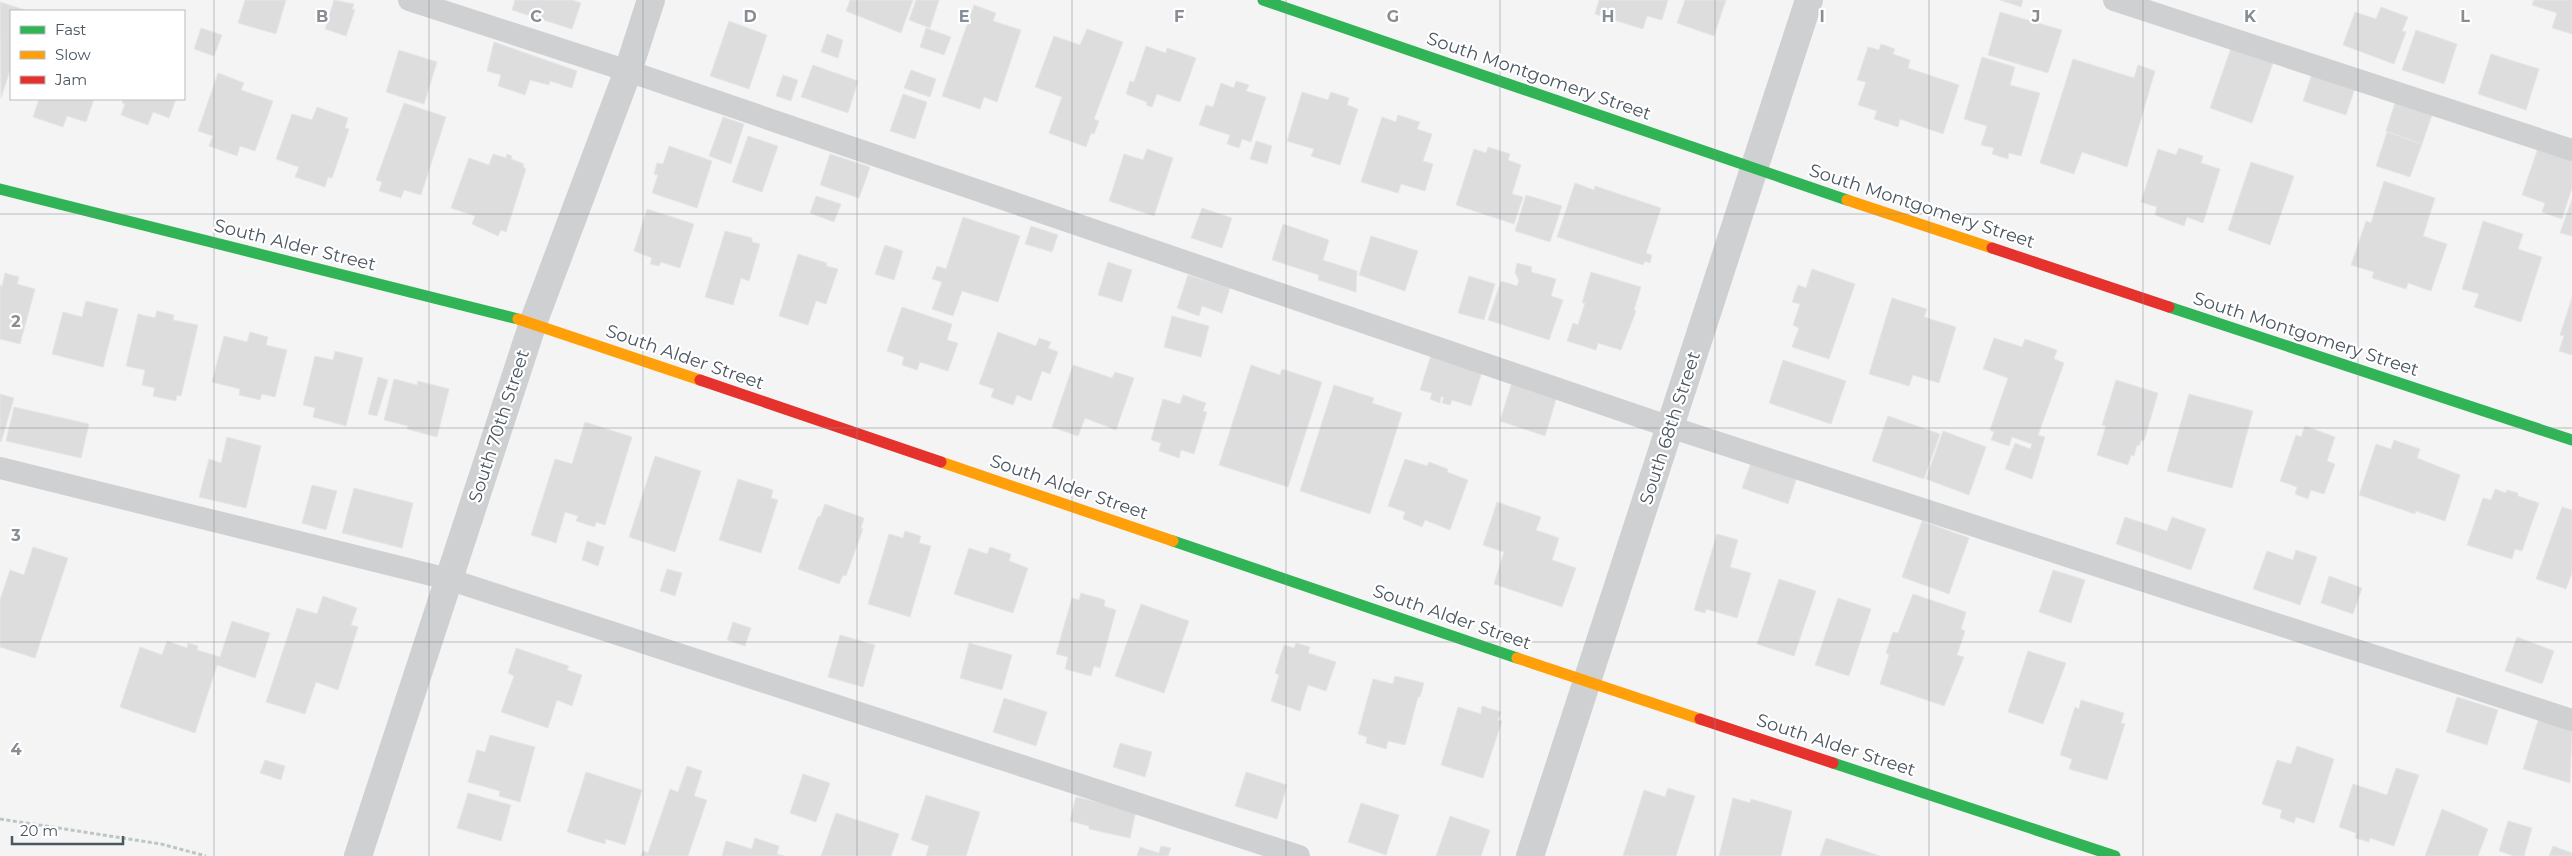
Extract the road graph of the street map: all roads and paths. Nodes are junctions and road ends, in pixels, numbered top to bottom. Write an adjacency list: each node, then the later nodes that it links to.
1 (409, 0): 6 (lane)
2 (652, 0): 6 (street, South 70th Street)
3 (1263, 0): 8 (street, South Montgomery Street)
4 (1809, 0): 8 (street, South 68th Street)
5 (2114, 0): 7 (lane)
6 (628, 71): 10 (street, South 70th Street); 11 (lane)
7 (2572, 150)
8 (1754, 169): 11 (street, South 68th Street); 12 (street, South Montgomery Street)
9 (0, 189): 10 (street, South Alder Street)
10 (533, 323): 14 (street, South 70th Street); 15 (street, South Alder Street)
11 (1670, 427): 15 (street, South 68th Street); 16 (lane)
12 (2572, 440)
13 (0, 468): 14 (lane)
14 (448, 579): 19 (street, South 70th Street); 20 (lane)
15 (1587, 682): 21 (street, South 68th Street); 22 (street, South Alder Street)
16 (2572, 720)
17 (0, 819): 18 (path)
18 (206, 856)
19 (358, 856)
20 (1299, 856)
21 (1530, 856)
22 (2115, 856)

